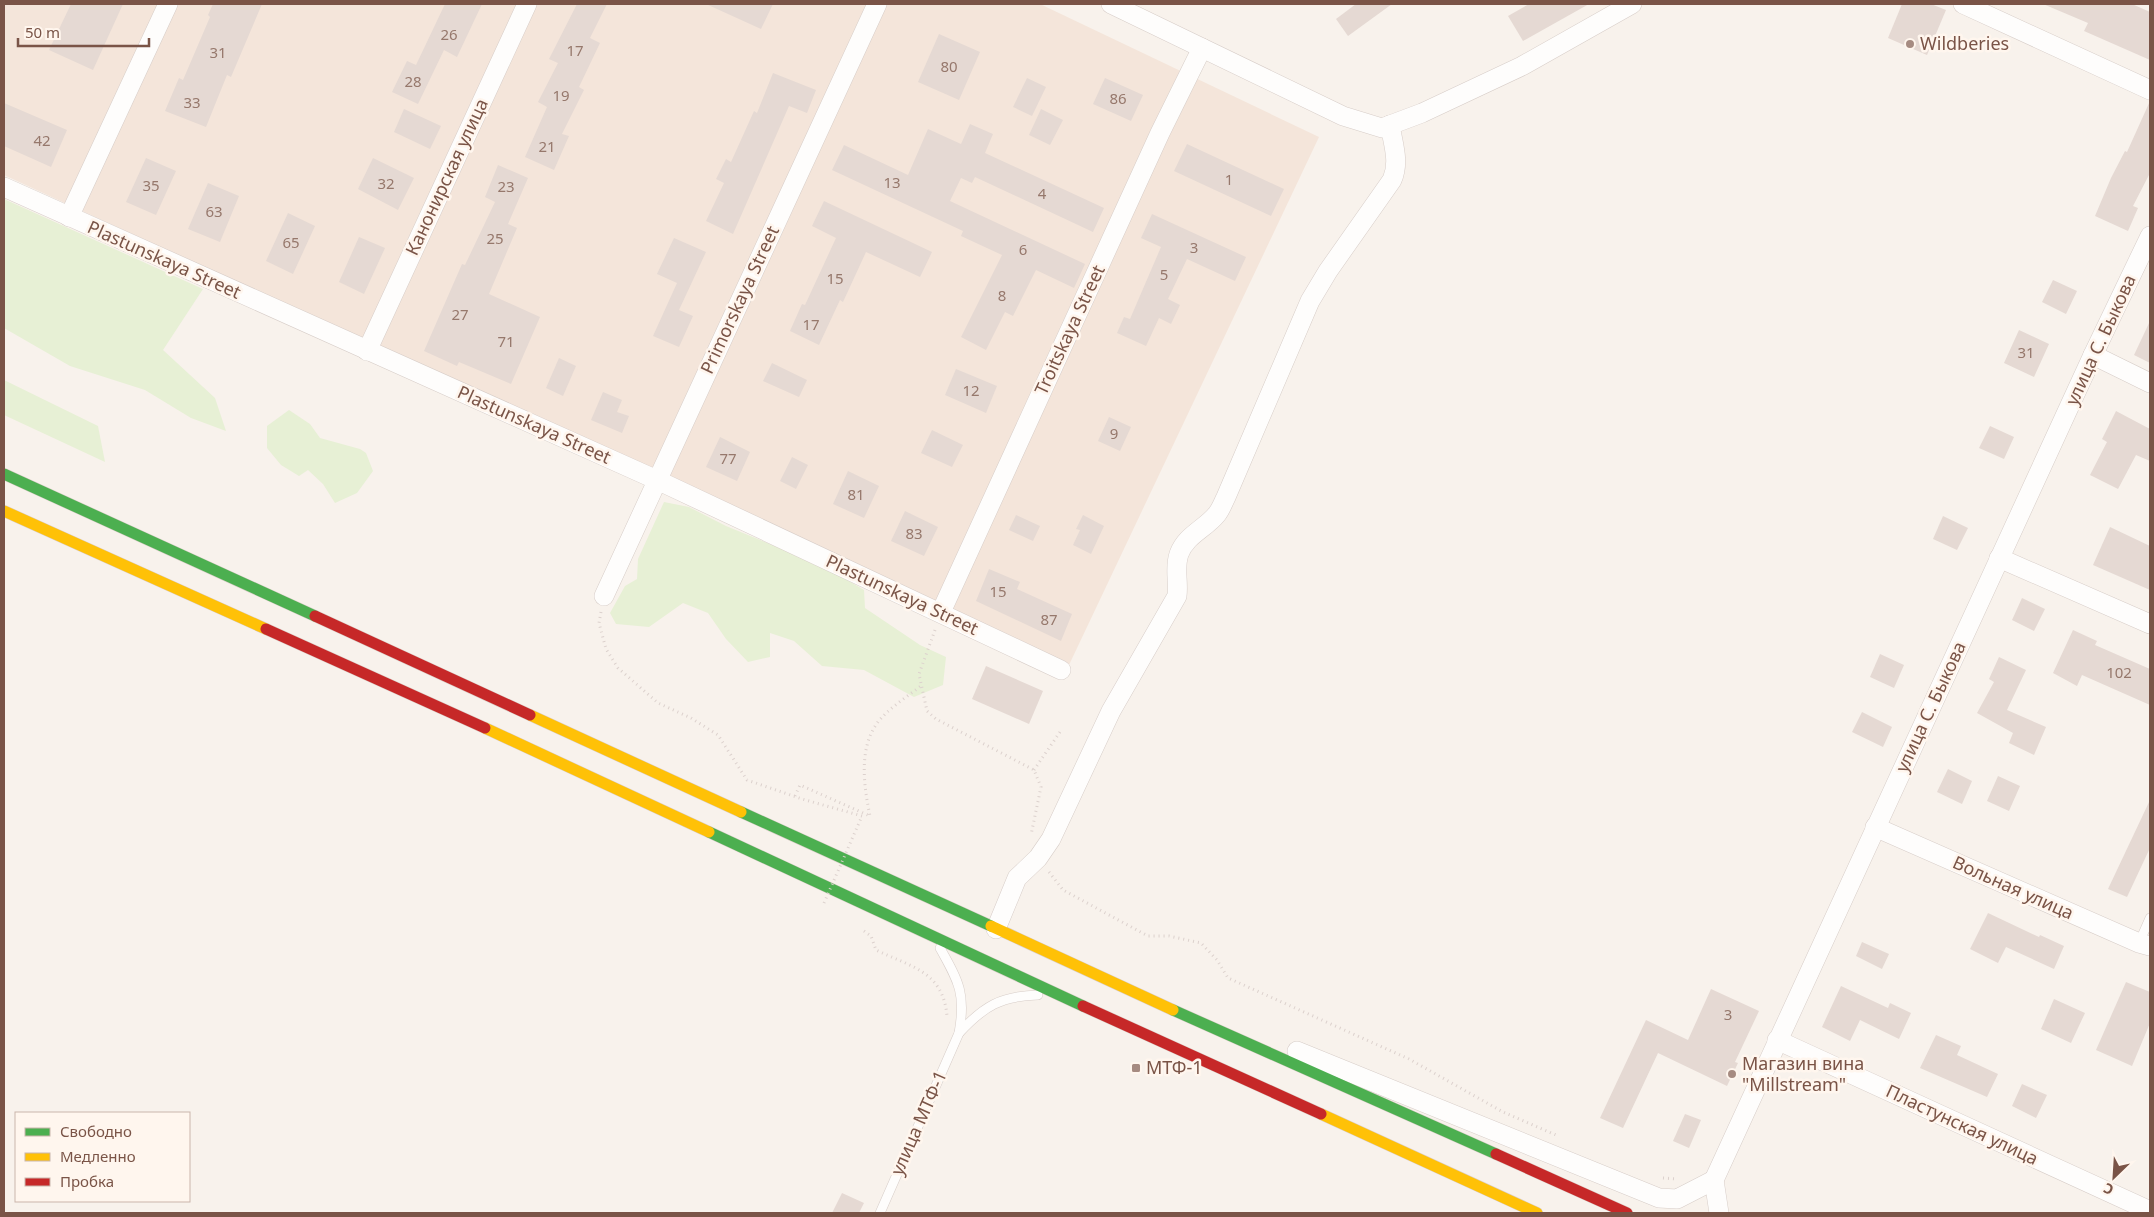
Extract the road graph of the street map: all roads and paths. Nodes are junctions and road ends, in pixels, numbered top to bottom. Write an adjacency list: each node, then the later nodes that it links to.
1 (168, 4): 11 (street)
2 (527, 4): 13 (street, Канонирская улица)
3 (877, 4): 17 (street, Primorskaya Street)
4 (1111, 4): 7 (street)
5 (1632, 4): 9 (street)
6 (1963, 4): 8 (street)
7 (1202, 48): 9 (street); 21 (street, Troitskaya Street)
8 (2150, 90)
9 (1390, 125): 29 (street)
10 (4, 187): 11 (street, Plastunskaya Street)
11 (69, 217): 13 (street, Plastunskaya Street)
12 (2150, 236): 14 (street, улица С. Быкова)
13 (367, 351): 17 (street, Plastunskaya Street)
14 (2093, 355): 15 (street); 19 (street, улица С. Быкова)
15 (2150, 382)
16 (4, 474): 32 (main road)
17 (658, 480): 20 (street, Primorskaya Street); 21 (street, Plastunskaya Street)
18 (4, 511): 34 (main road)
19 (1999, 558): 22 (street); 28 (street, улица С. Быкова)
20 (604, 596): 27 (path)
21 (941, 612): 23 (street, Plastunskaya Street); 24 (path)
22 (2150, 624)
23 (1061, 670)
24 (922, 685): 26 (path); 27 (path)
25 (1062, 728): 26 (path)
26 (1034, 770): 29 (path)
27 (795, 796): 30 (path, bridge)
28 (1875, 827): 35 (street, Вольная улица); 40 (street, улица С. Быкова)
29 (1038, 858): 32 (street); 41 (path)
30 (824, 903)
31 (2150, 918): 35 (lane)
32 (996, 928): 39 (main road)
33 (871, 936): 37 (path)
34 (935, 938): 36 (main road); 38 (lane, улица МТФ-1)
35 (2144, 944)
36 (1057, 994): 38 (lane, улица МТФ-1); 47 (main road)
37 (947, 1024)
38 (959, 1033): 46 (lane, улица МТФ-1)
39 (1241, 1039): 44 (street); 48 (main road)
40 (1777, 1040): 44 (street, улица С. Быкова); 45 (street, Пластунская улица)
41 (1564, 1138)
42 (1658, 1178): 43 (path)
43 (1686, 1179)
44 (1714, 1180): 49 (street)
45 (2150, 1211)
46 (880, 1213)
47 (1537, 1213)
48 (1627, 1213)
49 (1719, 1213)

